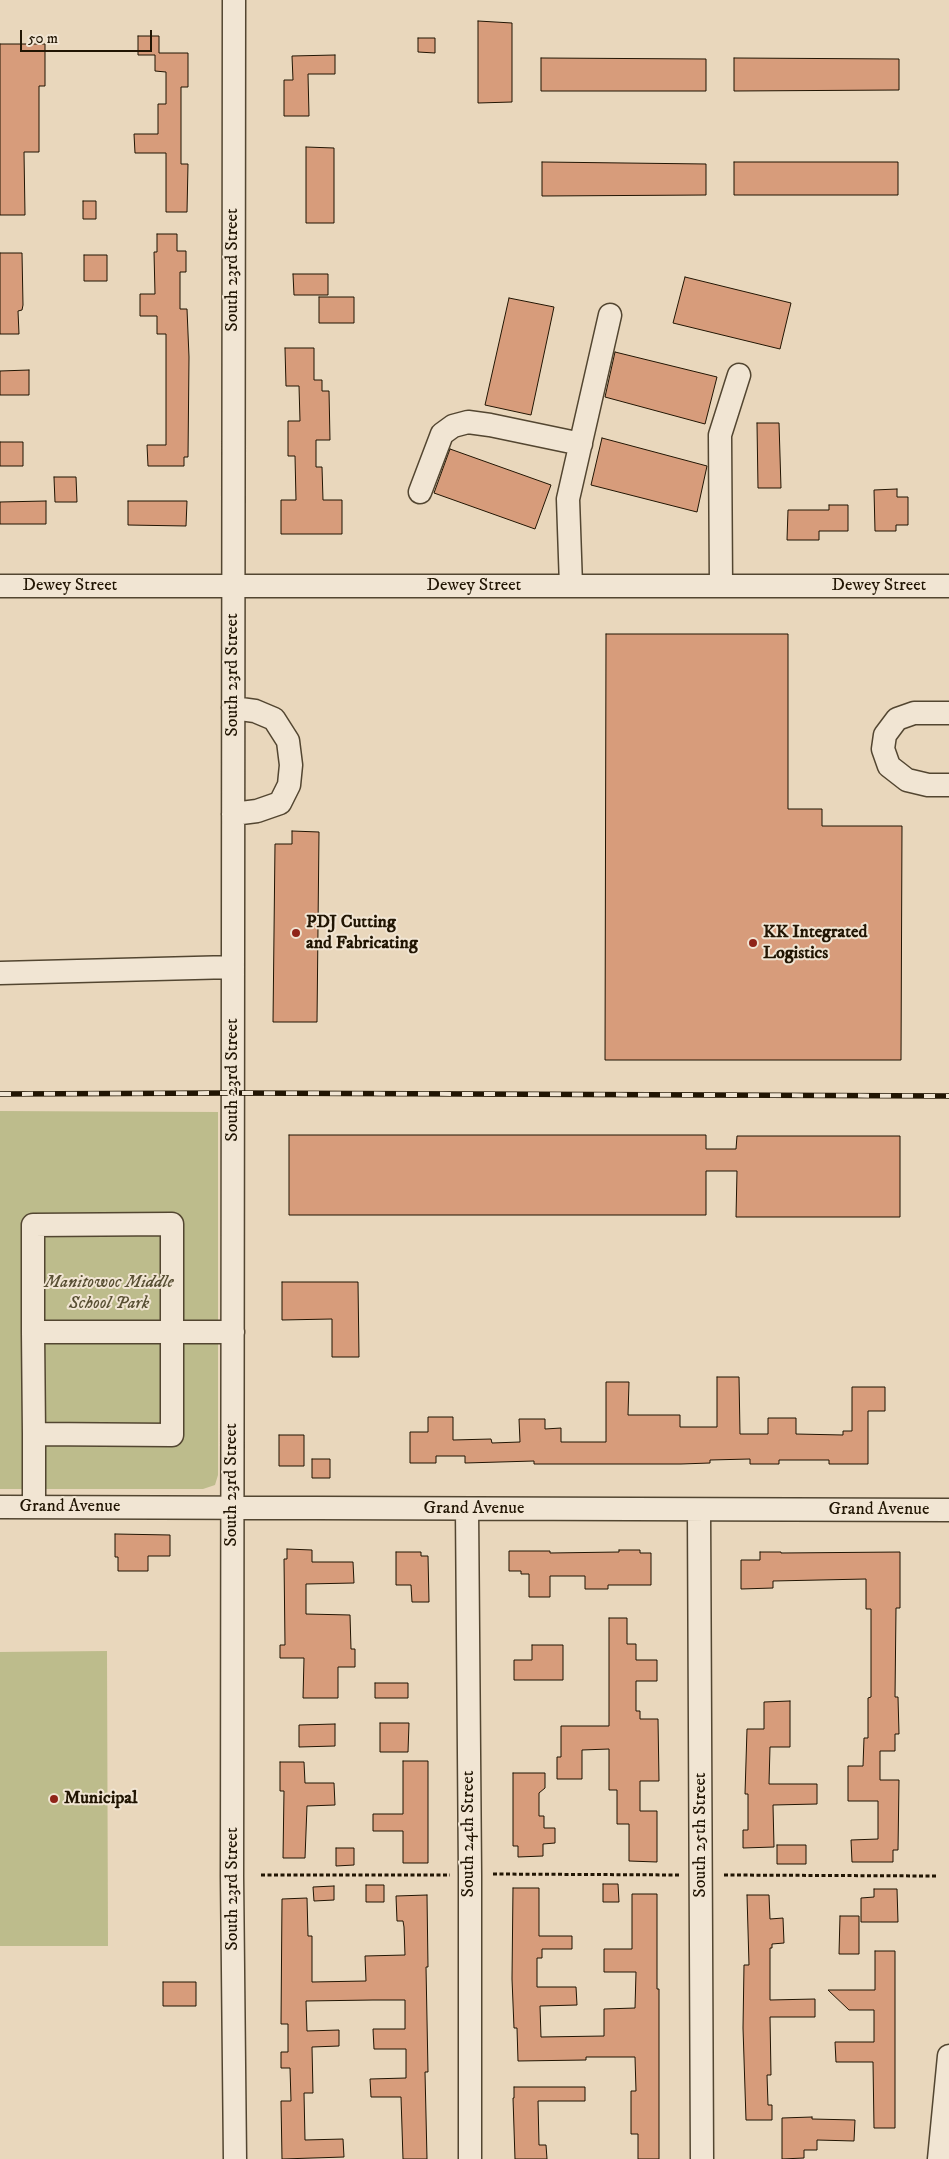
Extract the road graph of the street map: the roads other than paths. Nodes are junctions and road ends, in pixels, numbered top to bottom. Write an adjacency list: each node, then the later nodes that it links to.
1 (234, 0): 10 (street, South 23rd Street)
2 (610, 315): 4 (street)
3 (739, 375): 8 (street)
4 (580, 444): 5 (street); 7 (street)
5 (420, 492)
6 (0, 586): 10 (street, Dewey Street)
7 (571, 586): 8 (street, Dewey Street); 10 (street, Dewey Street)
8 (721, 586): 9 (street, Dewey Street)
9 (949, 586)
10 (233, 587): 11 (street, South 23rd Street)
11 (233, 708): 14 (street, South 23rd Street); 14 (street)
12 (949, 713): 13 (street)
13 (949, 785)
14 (233, 814): 15 (street, South 23rd Street)
15 (233, 967): 16 (street); 19 (street, South 23rd Street)
16 (0, 972)
17 (33, 1332): 18 (street); 18 (street); 20 (street)
18 (172, 1332): 19 (street); 20 (street)
19 (233, 1332): 23 (street, South 23rd Street)
20 (34, 1434): 22 (street)
21 (0, 1507): 22 (street, Grand Avenue)
22 (34, 1507): 23 (street, Grand Avenue)
23 (232, 1508): 24 (street, Grand Avenue); 28 (street, South 23rd Street)
24 (467, 1509): 25 (street, Grand Avenue); 29 (street, South 24th Street)
25 (699, 1510): 26 (street, Grand Avenue); 30 (street, South 25th Street)
26 (949, 1510)
27 (949, 2056): 31 (street)
28 (235, 2159)
29 (470, 2159)
30 (702, 2159)
31 (939, 2159)

